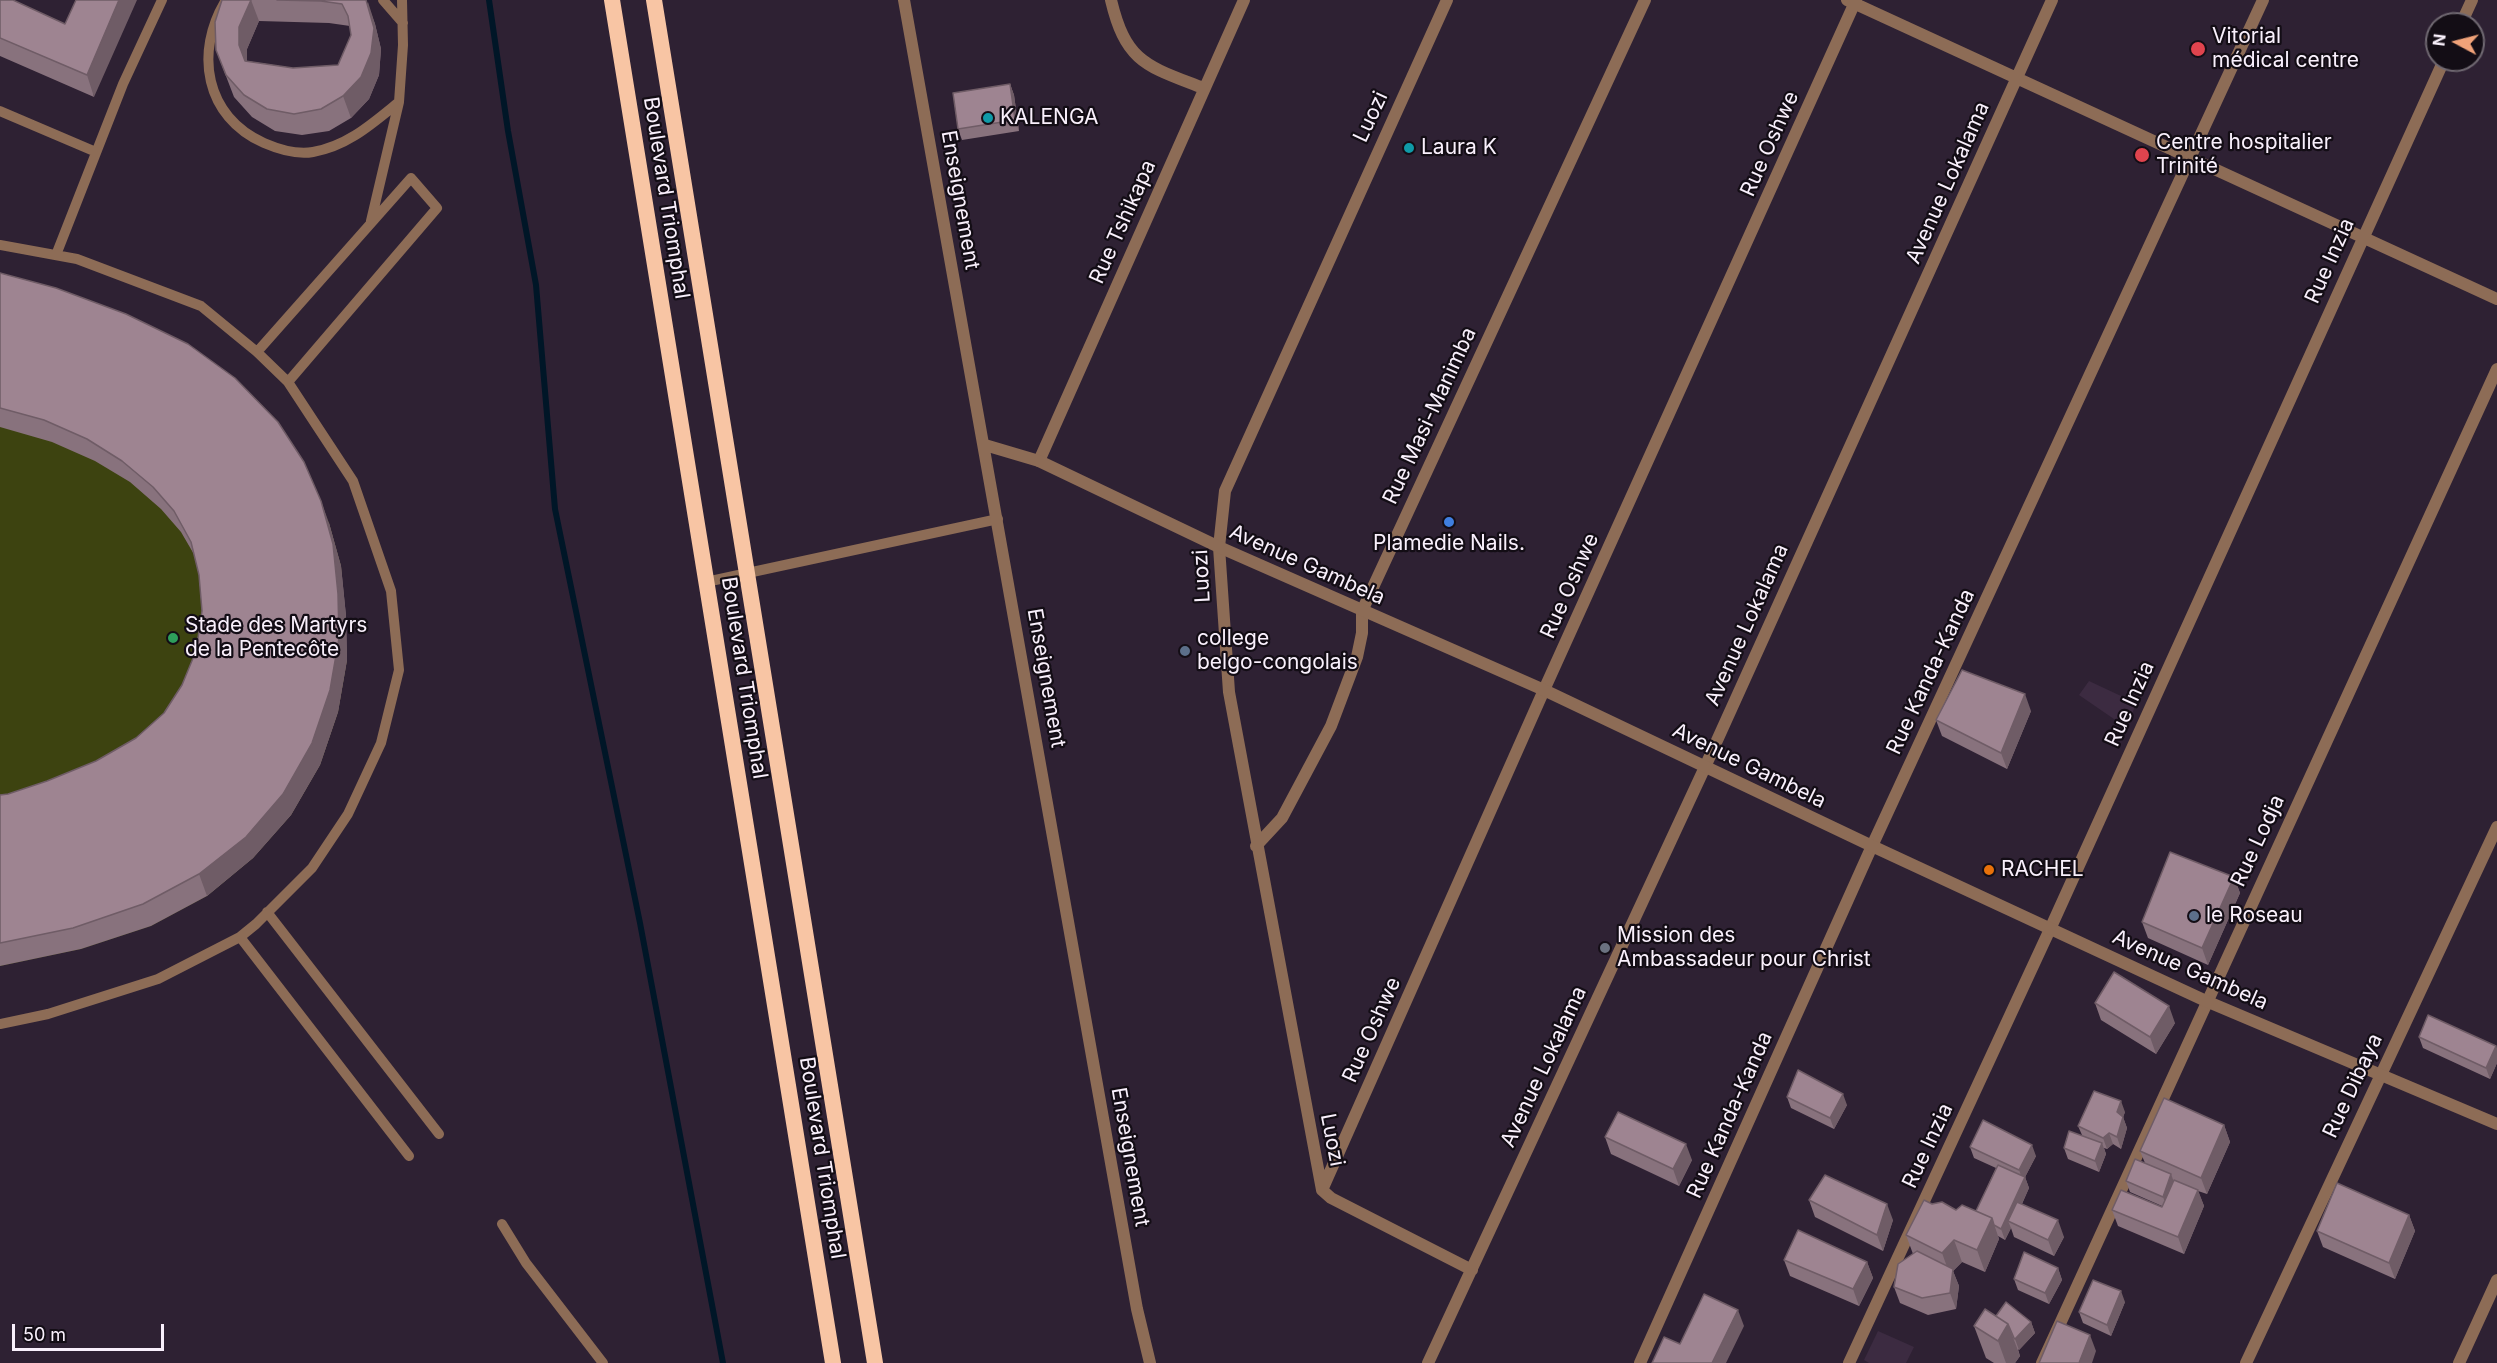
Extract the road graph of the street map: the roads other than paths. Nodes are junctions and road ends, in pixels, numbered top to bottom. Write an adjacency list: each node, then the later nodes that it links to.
1 (162, 0): 21 (lane)
2 (226, 0): 19 (lane)
3 (383, 0): 15 (lane)
4 (402, 0): 15 (lane)
5 (612, 0): 36 (highway, Boulevard Triomphal)
6 (654, 0): 35 (highway, Boulevard Triomphal)
7 (904, 0): 31 (street, Enseignement)
8 (1111, 0): 18 (street)
9 (1245, 0): 18 (street, Rue Tshikapa)
10 (1447, 0): 34 (street, Luozi)
11 (1645, 0): 37 (street, Rue Masi-Manimba)
12 (2052, 0): 17 (street, Avenue Lokalama)
13 (2263, 0): 22 (street, Rue Kanda-Kanda)
14 (1852, 1): 17 (street); 38 (street, Rue Oshwe)
15 (403, 22): 19 (lane)
16 (2438, 72): 24 (street, Rue Inzia)
17 (2018, 76): 22 (street); 39 (street, Avenue Lokalama)
18 (1203, 88): 32 (street, Rue Tshikapa)
19 (399, 102): 23 (lane)
20 (0, 111): 21 (lane)
21 (96, 152): 26 (lane)
22 (2189, 159): 24 (street); 42 (street, Rue Kanda-Kanda)
23 (370, 224): 28 (lane); 30 (lane)
24 (2362, 237): 27 (street); 44 (street, Rue Inzia)
25 (0, 245): 26 (lane)
26 (56, 255): 28 (lane)
27 (2497, 299)
28 (257, 352): 30 (lane)
29 (2497, 369): 46 (street, Rue Lodja)
30 (288, 382): 43 (lane)
31 (985, 446): 32 (street, Avenue Gambela); 33 (street, Enseignement)
32 (1039, 461): 34 (street, Avenue Gambela)
33 (998, 519): 35 (lane); 59 (street, Enseignement)
34 (1219, 548): 37 (street, Avenue Gambela); 41 (street, Luozi)
35 (747, 573): 36 (lane); 58 (highway, Boulevard Triomphal)
36 (706, 582): 57 (highway, Boulevard Triomphal)
37 (1362, 611): 38 (street, Avenue Gambela); 41 (street, Rue Masi-Manimba)
38 (1544, 690): 39 (street, Avenue Gambela); 52 (street, Rue Oshwe)
39 (1705, 767): 42 (street, Avenue Gambela); 54 (street, Avenue Lokalama)
40 (2497, 826): 48 (street, Rue Dibaya)
41 (1256, 846): 52 (street, Luozi)
42 (1872, 846): 44 (street, Avenue Gambela); 61 (street, Rue Kanda-Kanda)
43 (267, 912): 45 (lane); 50 (lane)
44 (2051, 927): 46 (street, Avenue Gambela); 62 (street, Rue Inzia)
45 (240, 937): 47 (lane); 51 (lane)
46 (2206, 1000): 48 (street, Avenue Gambela); 63 (street, Rue Lodja)
47 (0, 1024)
48 (2381, 1074): 49 (street, Avenue Gambela); 64 (street, Rue Dibaya)
49 (2497, 1124)
50 (439, 1134)
51 (409, 1156)
52 (1322, 1190): 54 (street)
53 (502, 1224): 56 (lane)
54 (1472, 1270): 60 (street, Avenue Lokalama)
55 (2497, 1280): 65 (street)
56 (603, 1363)
57 (833, 1363)
58 (875, 1363)
59 (1150, 1363)
60 (1428, 1363)
61 (1640, 1363)
62 (1849, 1363)
63 (2042, 1363)
64 (2246, 1363)
65 (2459, 1363)

